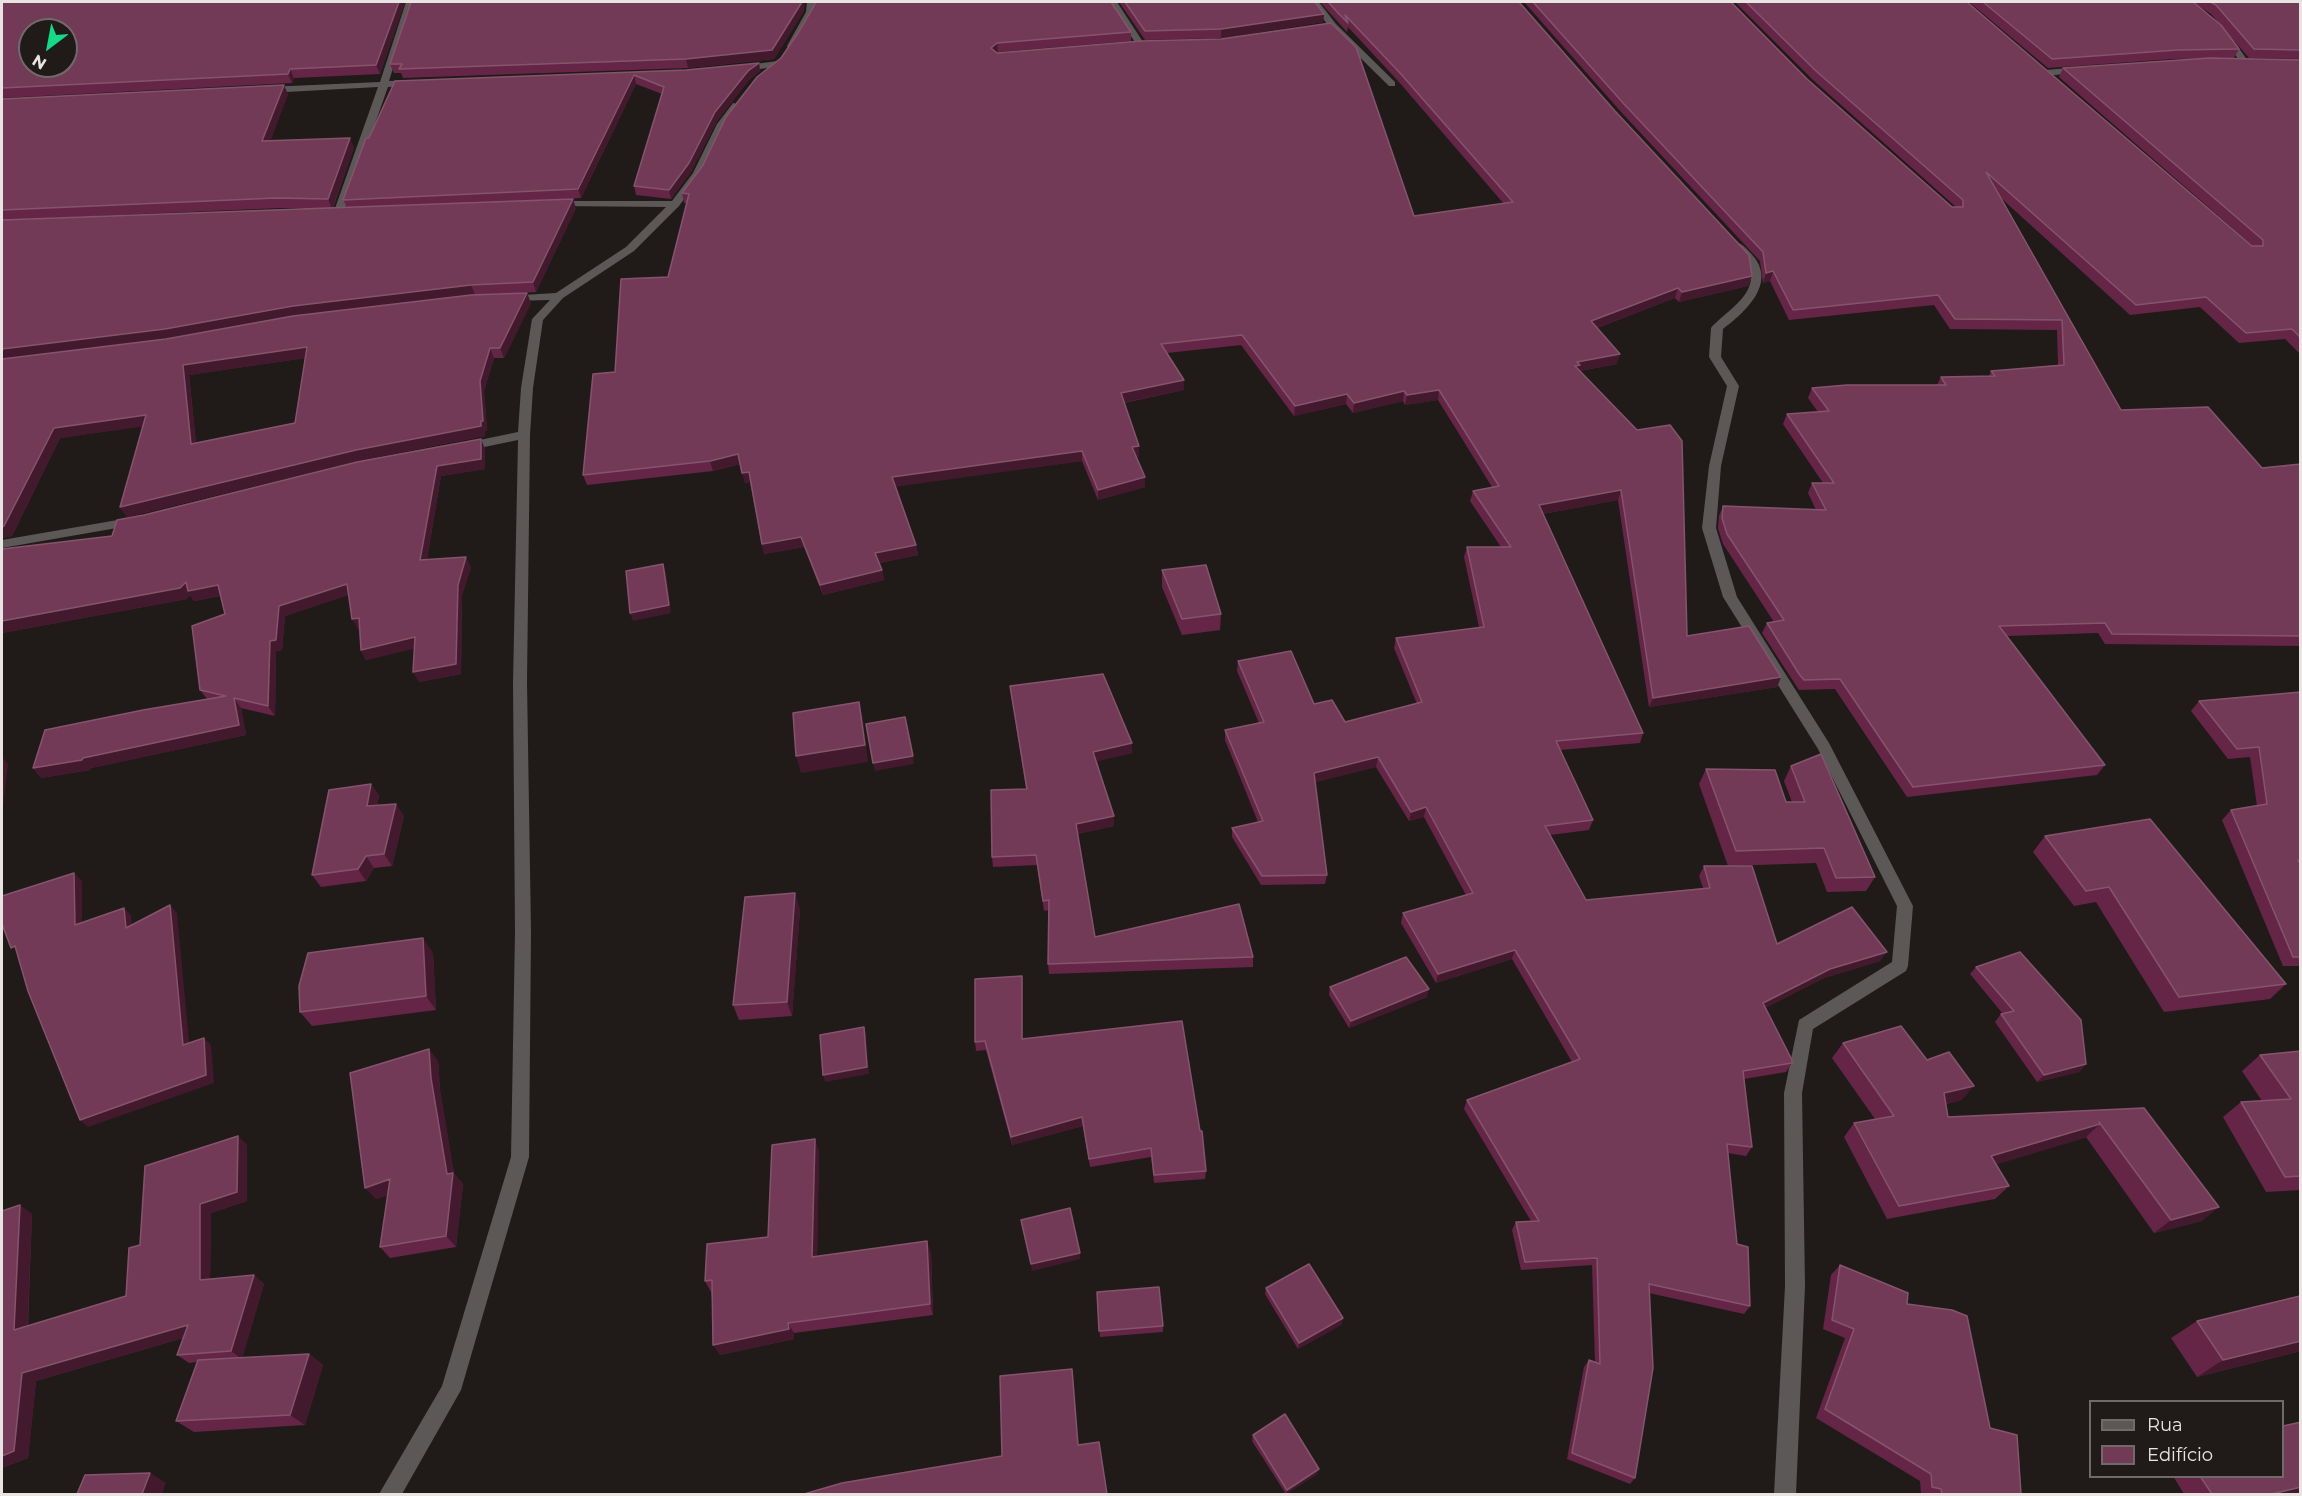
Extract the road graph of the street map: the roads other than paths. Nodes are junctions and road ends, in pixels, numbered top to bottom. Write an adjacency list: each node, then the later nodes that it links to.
1 (410, 2): 19 (street)
2 (811, 2): 14 (street)
3 (1113, 2): 9 (street)
4 (1315, 2): 5 (street)
5 (1333, 26): 6 (street); 20 (street)
6 (1322, 28)
7 (2222, 30): 12 (street)
8 (1152, 44): 9 (street)
9 (1141, 45): 10 (street)
10 (1129, 46)
11 (2233, 61): 12 (street)
12 (2244, 61): 13 (street)
13 (2255, 61)
14 (778, 64): 17 (street); 23 (street)
15 (2038, 66): 16 (street)
16 (2091, 69)
17 (727, 70)
18 (419, 83): 19 (street)
19 (384, 84): 21 (street); 24 (street)
20 (1392, 84)
21 (255, 90)
22 (546, 204): 23 (street)
23 (675, 204): 26 (street)
24 (349, 213)
25 (1729, 237): 33 (street)
26 (559, 296): 27 (street); 28 (street)
27 (499, 298)
28 (525, 435): 29 (street); 32 (street)
29 (457, 448)
30 (150, 519): 31 (street)
31 (2, 544)
32 (390, 1494)
33 (1785, 1494)

